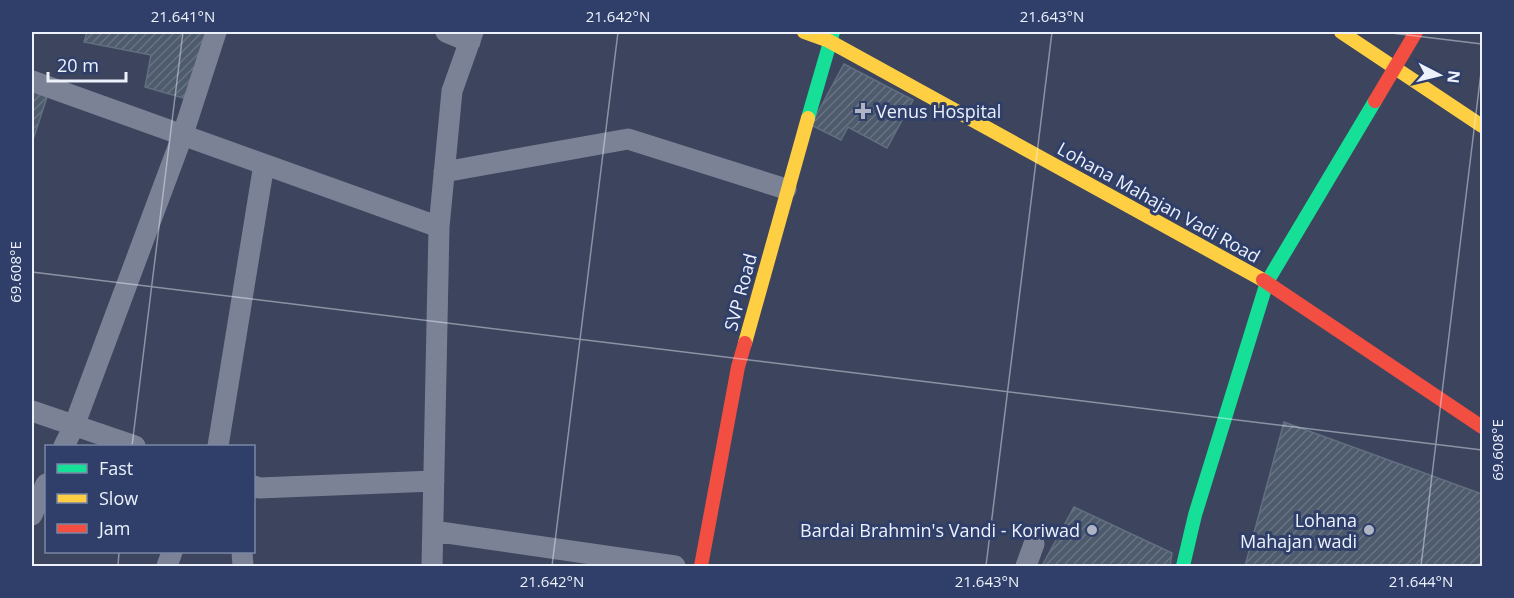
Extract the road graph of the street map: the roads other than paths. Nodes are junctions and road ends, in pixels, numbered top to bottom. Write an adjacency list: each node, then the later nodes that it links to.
1 (216, 32): 11 (street)
2 (446, 32): 7 (street)
3 (804, 32): 6 (street, Lohana Mahajan Vadi Road)
4 (1341, 32): 8 (street)
5 (1416, 32): 8 (street)
6 (831, 36): 14 (street, SVP Road); 16 (street, Lohana Mahajan Vadi Road)
7 (471, 37): 13 (street)
8 (1394, 67): 10 (street); 16 (street)
9 (32, 81): 11 (street)
10 (1482, 126)
11 (183, 134): 12 (street); 18 (street)
12 (264, 164): 15 (street); 22 (street)
13 (444, 172): 14 (street); 15 (street)
14 (786, 189): 33 (street, SVP Road)
15 (439, 227): 23 (street)
16 (1267, 282): 19 (street, Lohana Mahajan Vadi Road); 35 (street)
17 (32, 411): 18 (street)
18 (74, 426): 20 (street); 21 (street)
19 (1482, 427)
20 (65, 445)
21 (129, 445)
22 (218, 445)
23 (434, 481): 25 (street); 27 (street)
24 (45, 486): 26 (street)
25 (255, 486)
26 (32, 515)
27 (433, 531): 31 (street); 32 (street)
28 (1034, 544): 34 (street)
29 (172, 553): 30 (street)
30 (166, 567)
31 (432, 567)
32 (675, 567)
33 (701, 567)
34 (1026, 567)
35 (1183, 567)

